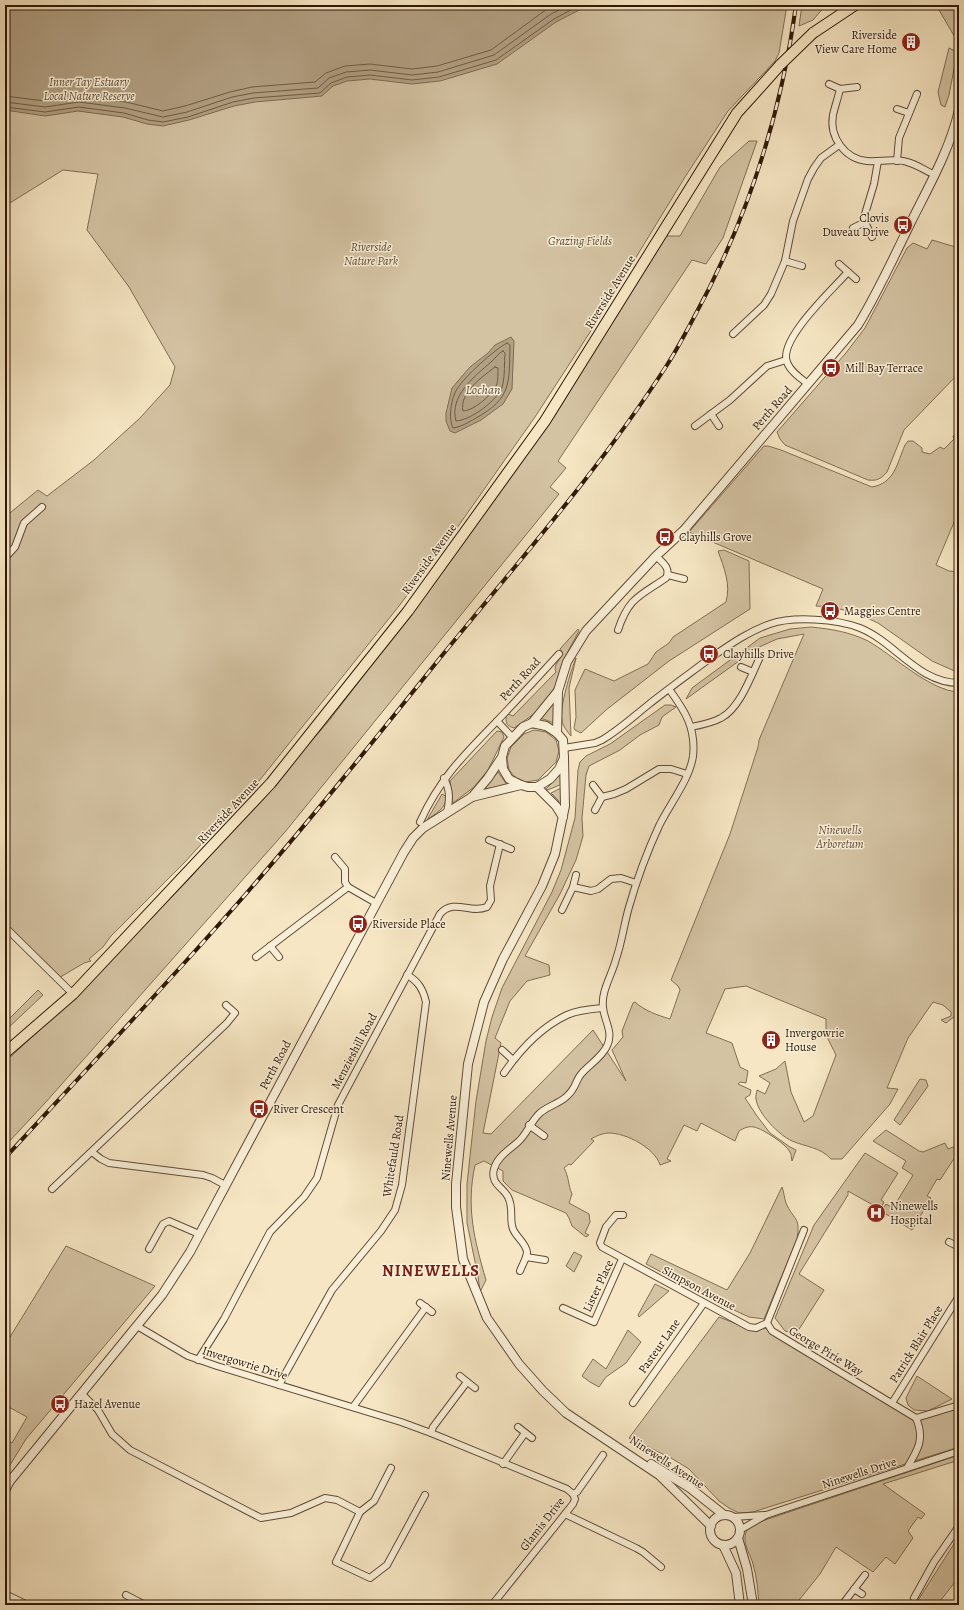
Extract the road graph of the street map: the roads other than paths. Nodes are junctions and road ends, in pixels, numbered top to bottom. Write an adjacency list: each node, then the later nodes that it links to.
1 (846, 5): 3 (main road, Riverside Avenue)
2 (855, 5): 3 (main road, Riverside Avenue)
3 (813, 33): 76 (main road, Riverside Avenue, bridge)
4 (829, 84): 6 (street)
5 (857, 87): 6 (street)
6 (840, 89): 11 (street)
7 (917, 94): 10 (street)
8 (897, 109): 10 (street)
9 (959, 110): 14 (street, Perth Road)
10 (909, 113): 13 (street)
11 (839, 145): 12 (street); 18 (street)
12 (878, 161): 13 (street); 15 (street)
13 (897, 161): 14 (street)
14 (935, 175): 25 (street, Perth Road)
15 (865, 222): 16 (street); 17 (street)
16 (853, 228)
17 (872, 237)
18 (784, 261): 20 (street); 23 (street)
19 (839, 264): 21 (street)
20 (802, 266)
21 (848, 272): 22 (street); 24 (street)
22 (856, 279)
23 (733, 334)
24 (786, 360): 25 (street); 26 (street)
25 (808, 384): 30 (street, Perth Road)
26 (711, 414): 27 (street); 28 (street)
27 (695, 426)
28 (719, 426)
29 (42, 507): 31 (street)
30 (656, 556): 32 (street); 41 (street, Perth Road)
31 (5, 558)
32 (668, 574): 33 (street); 34 (street)
33 (684, 579)
34 (618, 630)
35 (559, 654): 42 (street, Perth Road)
36 (760, 657): 38 (street)
37 (741, 667): 38 (street)
38 (753, 672): 44 (street)
39 (959, 683): 40 (street)
40 (669, 689): 44 (street); 47 (street)
41 (558, 691): 43 (street, Perth Road); 45 (street, Perth Road)
42 (497, 721): 46 (street); 51 (street, Perth Road)
43 (532, 723): 45 (street); 46 (street, Perth Road)
44 (691, 727): 50 (street)
45 (557, 733): 47 (street, Perth Road)
46 (512, 737): 48 (street, Perth Road)
47 (564, 748): 49 (street, Perth Road)
48 (502, 757): 52 (street); 55 (street, Perth Road)
49 (564, 758): 54 (street); 59 (street, Ninewells Avenue)
50 (687, 774): 56 (street); 66 (street)
51 (444, 778): 58 (street); 60 (street, Perth Road)
52 (521, 785): 54 (street, Perth Road); 55 (street, Perth Road)
53 (593, 785): 56 (street)
54 (537, 786): 59 (street)
55 (472, 797): 58 (street, Perth Road)
56 (602, 797): 57 (street)
57 (595, 810)
58 (447, 812): 69 (street, Perth Road)
59 (563, 817): 118 (street, Ninewells Avenue)
60 (420, 822)
61 (490, 840): 62 (street)
62 (500, 844): 63 (street); 75 (street, Menzieshill Road)
63 (511, 849)
64 (334, 857): 68 (street)
65 (576, 875): 67 (street)
66 (636, 882): 67 (street); 78 (street)
67 (573, 887): 70 (street)
68 (348, 888): 69 (street); 72 (street)
69 (376, 903): 86 (street, Perth Road)
70 (562, 910)
71 (5, 927): 76 (street)
72 (270, 946): 73 (street); 74 (street)
73 (256, 957)
74 (279, 957)
75 (407, 975): 106 (street, Menzieshill Road); 109 (street, Whitefauld Road)
76 (73, 994): 80 (main road, Riverside Avenue)
77 (226, 1005): 85 (street)
78 (603, 1008): 81 (street); 83 (street)
79 (502, 1050): 81 (street)
80 (5, 1054)
81 (513, 1060): 82 (street)
82 (504, 1073)
83 (529, 1125): 84 (street); 94 (street)
84 (544, 1136)
85 (92, 1152): 86 (street); 87 (street)
86 (225, 1185): 90 (street, Perth Road)
87 (52, 1189)
88 (623, 1215): 95 (street, Simpson Avenue)
89 (804, 1230): 104 (street)
90 (199, 1234): 93 (street); 105 (street, Perth Road)
91 (949, 1242): 92 (street)
92 (959, 1247)
93 (149, 1249)
94 (526, 1256): 96 (street); 97 (street)
95 (622, 1259): 100 (street, Simpson Avenue); 102 (street, Lister Place)
96 (545, 1260)
97 (520, 1271)
98 (959, 1296): 113 (street, Patrick Blair Place)
99 (420, 1303): 101 (street)
100 (704, 1303): 104 (street, Simpson Avenue); 112 (street, Pasteur Lane)
101 (426, 1307): 103 (street); 115 (street)
102 (563, 1308)
103 (432, 1312)
104 (767, 1323): 113 (street, George Pirie Way)
105 (137, 1326): 106 (street, Invergowrie Drive); 111 (street, Perth Road)
106 (198, 1360): 109 (street, Invergowrie Drive)
107 (460, 1376): 108 (street)
108 (467, 1382): 110 (street); 119 (street)
109 (279, 1385): 115 (street, Invergowrie Drive)
110 (475, 1388)
111 (81, 1393): 127 (street, Perth Road); 130 (street)
112 (633, 1403)
113 (892, 1403): 116 (street, George Pirie Way)
114 (959, 1405): 116 (street)
115 (353, 1407): 119 (street, Invergowrie Drive)
116 (916, 1418): 126 (street)
117 (518, 1428): 120 (street)
118 (595, 1432): 132 (street, Ninewells Avenue); 135 (street, Ninewells Avenue)
119 (431, 1433): 124 (street, Invergowrie Drive)
120 (525, 1433): 121 (street); 124 (street)
121 (532, 1438)
122 (959, 1451): 126 (street, Ninewells Drive)
123 (603, 1455): 128 (street, Glamis Drive)
124 (503, 1464): 128 (street, Invergowrie Drive)
125 (391, 1468): 130 (street)
126 (907, 1468): 133 (street, Ninewells Drive)
127 (5, 1490)
128 (573, 1494): 131 (street, Glamis Drive)
129 (425, 1495): 130 (street)
130 (360, 1512)
131 (565, 1514): 140 (street); 149 (street, Glamis Drive)
132 (724, 1515): 134 (street, Ninewells Avenue); 135 (street)
133 (766, 1515): 134 (street, Ninewells Drive); 137 (street, Ninewells Drive)
134 (733, 1517): 137 (street)
135 (711, 1526): 139 (street, Ninewells Avenue)
136 (959, 1526): 146 (street)
137 (740, 1530): 138 (street)
138 (738, 1538): 139 (street); 151 (street)
139 (723, 1545): 150 (street, Ninewells Avenue)
140 (661, 1566)
141 (865, 1575): 142 (street)
142 (854, 1589): 144 (street); 152 (street)
143 (5, 1594): 147 (street)
144 (862, 1594)
145 (126, 1595): 148 (street)
146 (914, 1598)
147 (28, 1605)
148 (145, 1605)
149 (492, 1605)
150 (740, 1605)
151 (753, 1605)
152 (842, 1605)

